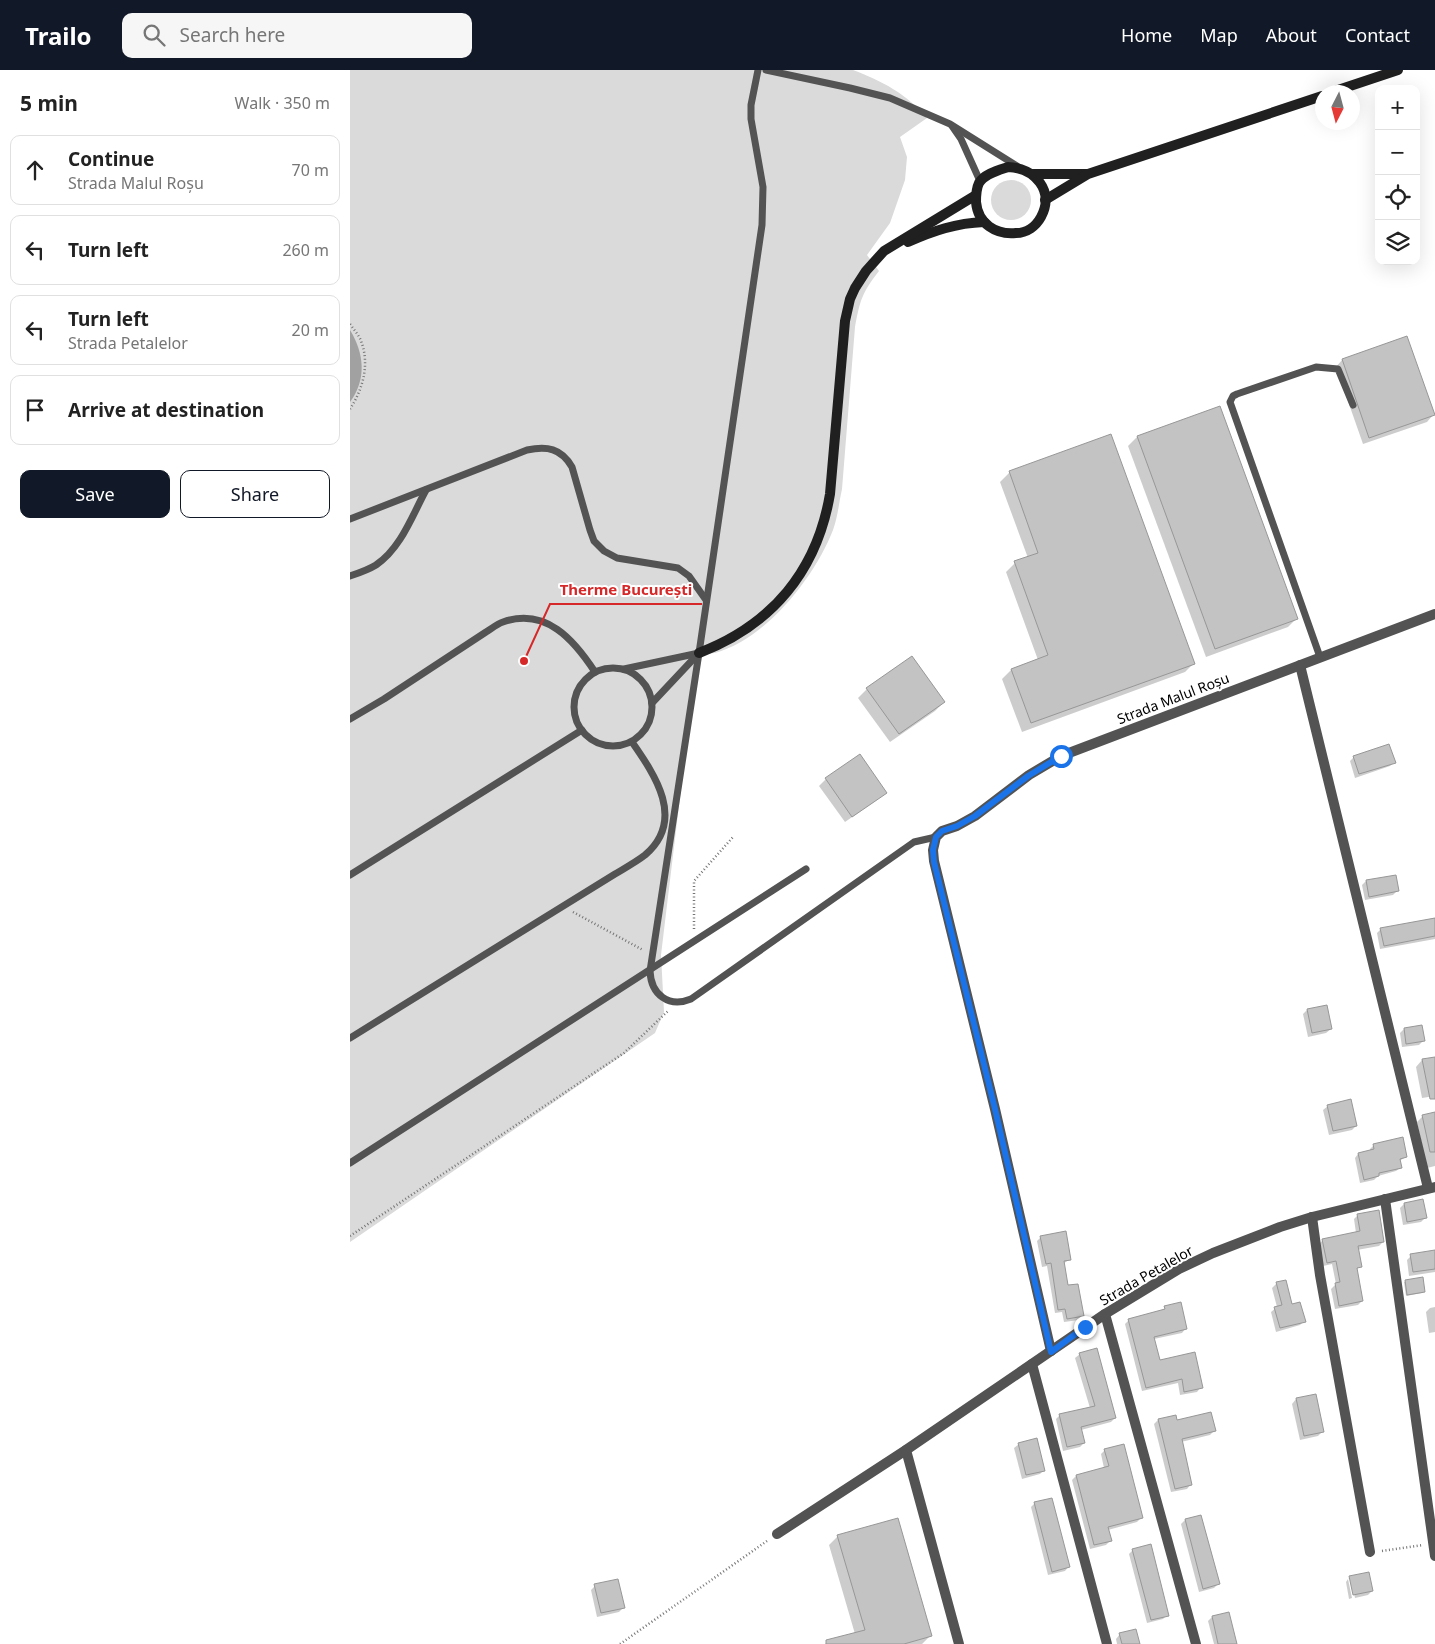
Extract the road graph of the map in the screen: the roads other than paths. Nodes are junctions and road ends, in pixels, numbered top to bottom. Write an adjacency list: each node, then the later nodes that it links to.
1 (758, 70): 19 (lane)
2 (766, 70): 6 (lane)
3 (1398, 70): 4 (street)
4 (1353, 85)
5 (1315, 98): 9 (street)
6 (950, 124): 7 (lane); 10 (lane)
7 (1020, 168): 8 (street); 10 (street)
8 (1033, 174): 9 (street); 12 (street)
9 (1088, 174): 12 (street)
10 (980, 181): 11 (street)
11 (976, 195): 13 (street); 14 (street)
12 (1045, 200): 13 (street)
13 (984, 222): 14 (street)
14 (884, 251): 21 (street)
15 (1353, 405): 22 (lane)
16 (426, 490): 17 (lane); 18 (lane); 19 (lane)
17 (350, 519)
18 (350, 576)
19 (706, 600): 21 (lane)
20 (1435, 614): 22 (street, Strada Malul Roșu)
21 (699, 653): 24 (lane); 26 (lane); 33 (lane)
22 (1320, 657): 23 (street, Strada Malul Roșu)
23 (1300, 665): 30 (street, Strada Malul Roșu); 36 (street)
24 (624, 670): 25 (lane); 26 (lane)
25 (595, 672): 27 (lane); 28 (lane)
26 (652, 703): 29 (lane)
27 (350, 719)
28 (582, 730): 29 (lane); 32 (lane)
29 (632, 742): 34 (lane)
30 (936, 837): 33 (lane); 40 (street)
31 (806, 869): 33 (lane)
32 (350, 875)
33 (650, 971): 35 (lane)
34 (350, 1038)
35 (350, 1163)
36 (1431, 1188): 37 (street, Strada Petalelor)
37 (1385, 1199): 38 (street, Strada Petalelor); 45 (street)
38 (1312, 1217): 39 (street, Strada Petalelor); 44 (street)
39 (1105, 1314): 40 (street, Strada Petalelor); 48 (street)
40 (1051, 1352): 41 (street, Strada Petalelor)
41 (1032, 1364): 42 (street, Strada Petalelor); 47 (street)
42 (906, 1450): 43 (street, Strada Petalelor); 46 (street)
43 (776, 1534)
44 (1370, 1552)
45 (1435, 1556)
46 (959, 1644)
47 (1107, 1644)
48 (1196, 1644)

